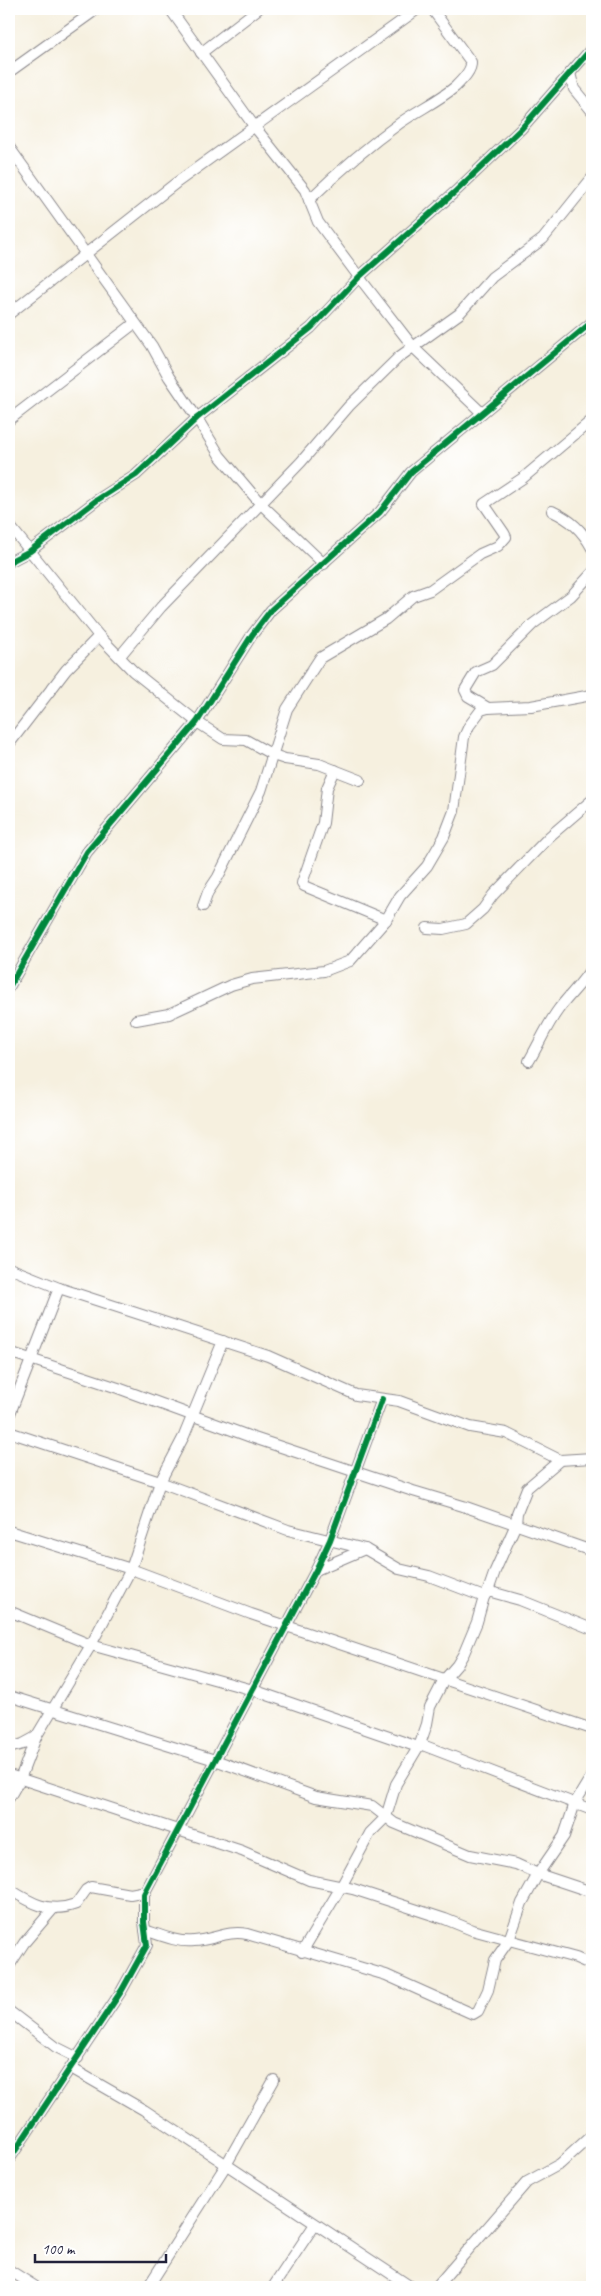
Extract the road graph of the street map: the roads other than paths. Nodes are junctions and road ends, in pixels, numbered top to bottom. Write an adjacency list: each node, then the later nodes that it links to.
1 (97, 9): 8 (street)
2 (170, 9): 7 (street)
3 (258, 9): 7 (street)
4 (418, 9): 11 (street)
5 (432, 9): 14 (street)
6 (592, 48): 9 (street)
7 (201, 53): 11 (street)
8 (9, 72)
9 (570, 73): 10 (street); 16 (street)
10 (592, 111)
11 (254, 126): 14 (street); 15 (street)
12 (9, 148): 15 (street)
13 (592, 178): 20 (street)
14 (309, 200): 16 (street)
15 (85, 254): 17 (street); 19 (street)
16 (360, 278): 20 (street); 22 (street)
17 (9, 314)
18 (592, 322): 21 (street)
19 (136, 323): 22 (street); 23 (street)
20 (414, 348): 21 (street); 25 (street)
21 (482, 413): 31 (street)
22 (197, 418): 25 (street); 29 (street)
23 (9, 420)
24 (592, 420): 39 (street)
25 (260, 503): 31 (street); 34 (street)
26 (552, 511): 28 (street)
27 (9, 525): 29 (street)
28 (592, 548)
29 (30, 551): 30 (street); 33 (street)
30 (9, 562)
31 (324, 564): 37 (street)
32 (592, 572): 36 (street)
33 (98, 636): 34 (street); 38 (street)
34 (120, 656): 37 (street)
35 (592, 695): 36 (street)
36 (488, 708): 44 (street)
37 (197, 722): 39 (street); 47 (street)
38 (9, 744)
39 (273, 755): 40 (street); 43 (street)
40 (335, 770): 41 (street); 44 (street)
41 (360, 780)
42 (592, 800): 45 (street)
43 (203, 906)
44 (386, 920): 48 (street)
45 (427, 928)
46 (592, 967): 49 (street)
47 (9, 987)
48 (136, 1020)
49 (529, 1061)
50 (9, 1268): 51 (street)
51 (59, 1288): 52 (street); 54 (street)
52 (223, 1341): 55 (street); 57 (street)
53 (9, 1352): 54 (street)
54 (32, 1359): 56 (street); 57 (street)
55 (382, 1399): 60 (street); 61 (street)
56 (9, 1416)
57 (192, 1416): 61 (street); 62 (street)
58 (9, 1432): 62 (street)
59 (592, 1458): 60 (street)
60 (560, 1460): 63 (street)
61 (355, 1471): 63 (street); 65 (street)
62 (160, 1482): 65 (street); 68 (street)
63 (516, 1524): 67 (street); 70 (street)
64 (9, 1531): 68 (street)
65 (330, 1540): 66 (street); 69 (street)
66 (365, 1549): 69 (street); 70 (street)
67 (592, 1550)
68 (131, 1569): 72 (street); 74 (street)
69 (316, 1570): 72 (street)
70 (486, 1594): 73 (street); 75 (street)
71 (9, 1611): 74 (street)
72 (287, 1627): 75 (street); 76 (street)
73 (592, 1629)
74 (91, 1644): 76 (street); 78 (street)
75 (444, 1680): 79 (street); 81 (street)
76 (253, 1690): 81 (street); 83 (street)
77 (9, 1696): 78 (street)
78 (53, 1710): 80 (street); 83 (street)
79 (592, 1729)
80 (36, 1737): 82 (street); 86 (street)
81 (419, 1746): 88 (street); 90 (street)
82 (9, 1748)
83 (215, 1760): 90 (street); 91 (street)
84 (9, 1775): 86 (street)
85 (592, 1775): 88 (street)
86 (20, 1779): 87 (street); 91 (street)
87 (9, 1798)
88 (575, 1803): 89 (street); 92 (street)
89 (592, 1810)
90 (386, 1817): 92 (street); 93 (street)
91 (178, 1830): 93 (street); 95 (street)
92 (538, 1874): 96 (street); 99 (street)
93 (341, 1887): 99 (street); 100 (street)
94 (9, 1889): 97 (street)
95 (146, 1891): 97 (street); 98 (street)
96 (592, 1892)
97 (53, 1909): 102 (street)
98 (145, 1930): 100 (street); 104 (street)
99 (509, 1940): 100 (street); 101 (street)
100 (302, 1952)
101 (592, 1965)
102 (9, 1966)
103 (9, 2011): 104 (street)
104 (78, 2058): 105 (street)
105 (71, 2068): 108 (street); 109 (street)
106 (274, 2080): 109 (street)
107 (592, 2135): 116 (street)
108 (9, 2160)
109 (226, 2166): 110 (street); 113 (street)
110 (315, 2224): 114 (street); 115 (street)
111 (9, 2270): 112 (street)
112 (36, 2287)
113 (148, 2287)
114 (273, 2287)
115 (411, 2287)
116 (436, 2287)

